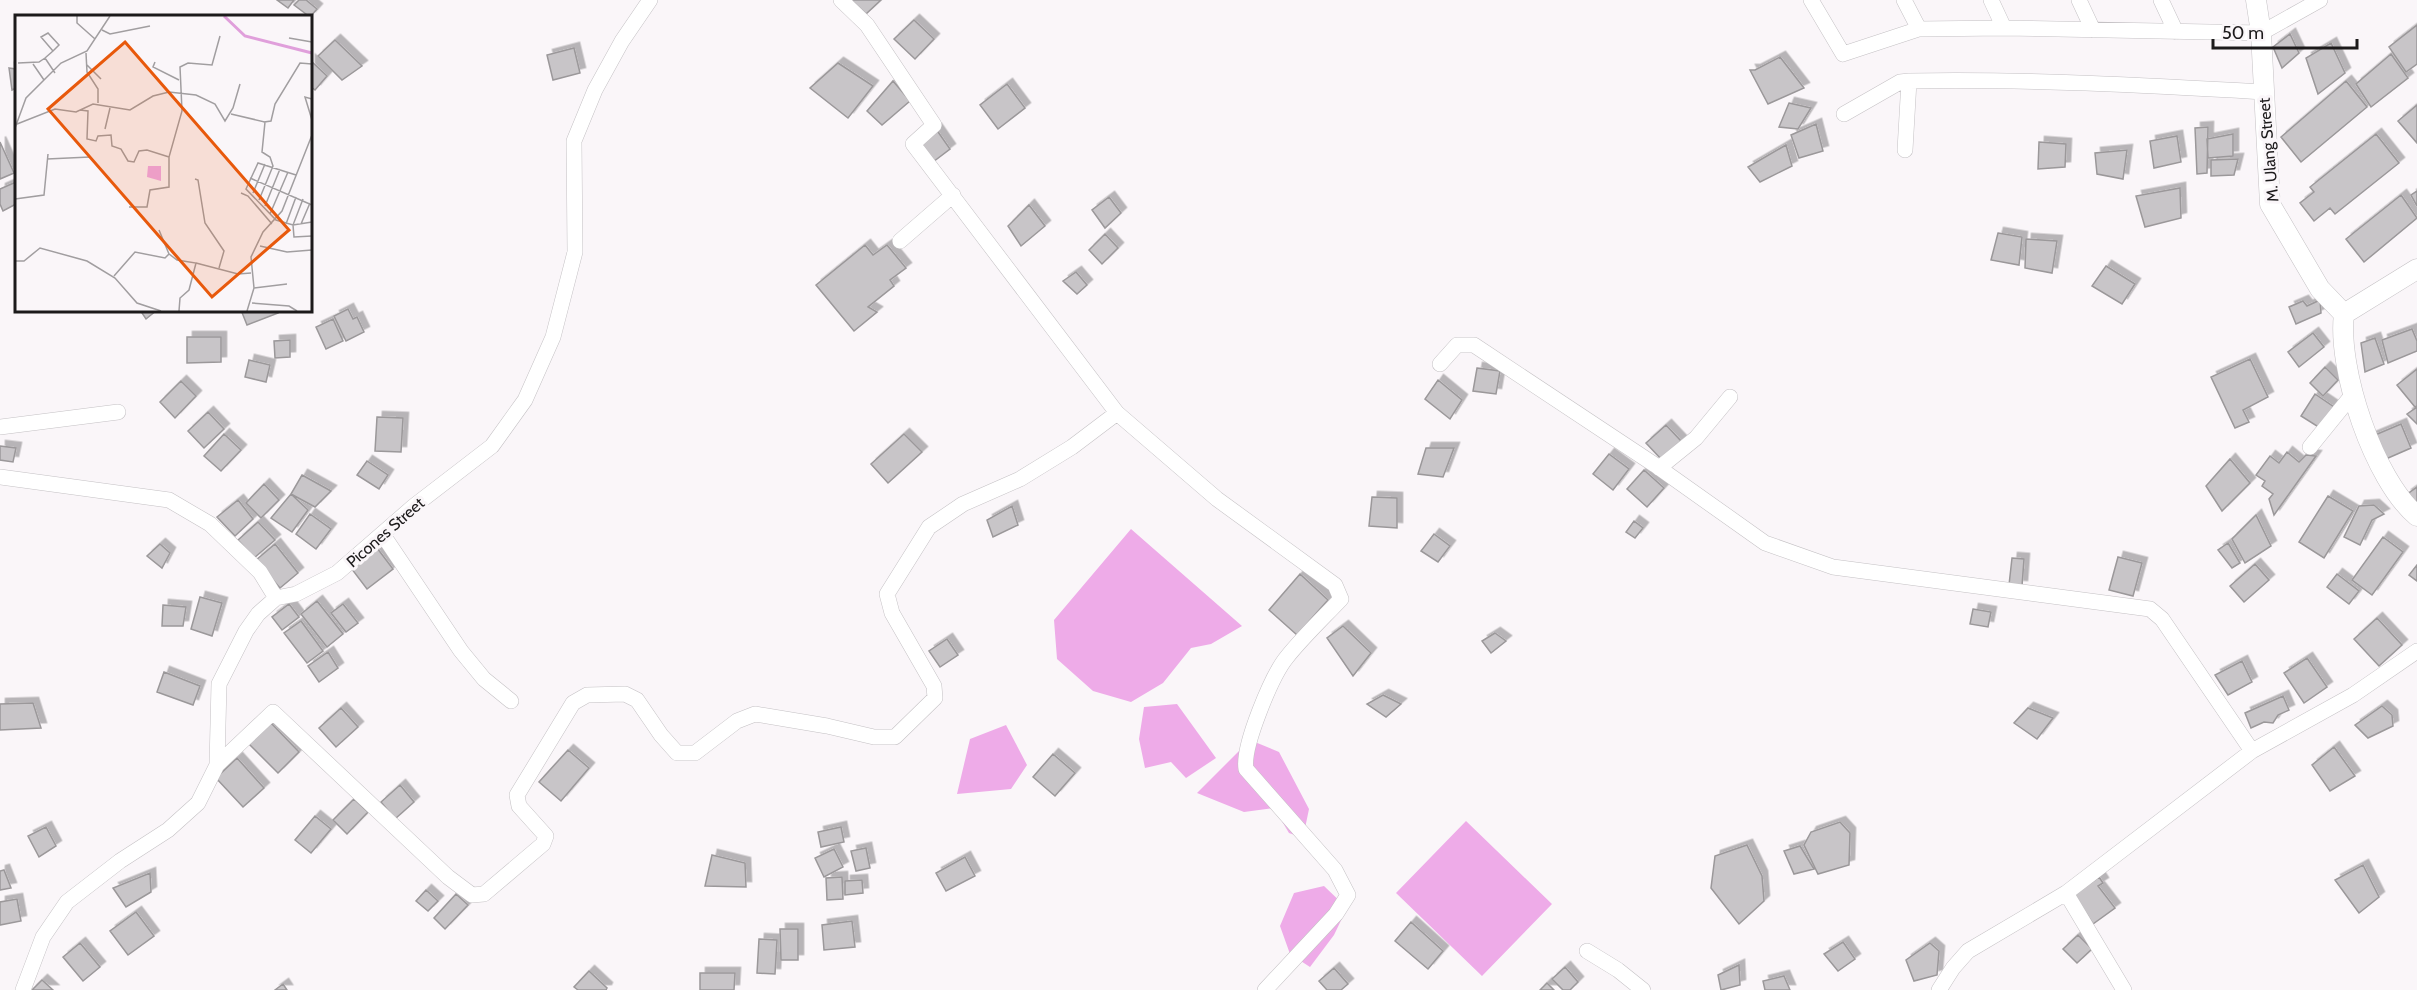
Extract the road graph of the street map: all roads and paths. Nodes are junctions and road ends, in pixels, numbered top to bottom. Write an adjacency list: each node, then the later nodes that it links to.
1 (650, 0): 33 (street, Picones Street)
2 (841, 0): 19 (street)
3 (1811, 0): 11 (street)
4 (1904, 0): 11 (street)
5 (1991, 0): 10 (street)
6 (2079, 0): 12 (street)
7 (2161, 0): 13 (street)
8 (2256, 0): 14 (street, M. Ulang Street)
9 (2320, 0): 14 (street)
10 (2004, 28): 11 (street); 12 (street)
11 (1919, 29)
12 (2093, 30): 13 (street)
13 (2176, 32): 14 (street)
14 (2261, 33): 16 (street, M. Ulang Street)
15 (1909, 81): 16 (street); 17 (street); 18 (street)
16 (2263, 92): 22 (street, M. Ulang Street)
17 (1844, 114)
18 (1905, 150)
19 (953, 195): 20 (street); 27 (street)
20 (900, 241)
21 (2417, 269): 22 (street)
22 (2344, 314): 24 (street)
23 (1440, 364): 30 (street)
24 (2353, 394): 29 (street); 32 (street)
25 (1730, 397): 30 (street)
26 (118, 412): 28 (street)
27 (1117, 413): 38 (street); 42 (street)
28 (0, 427)
29 (2310, 447)
30 (1659, 468): 37 (street)
31 (0, 477): 34 (street)
32 (2417, 516)
33 (383, 535): 34 (street, Picones Street); 36 (street)
34 (276, 598): 38 (street, Picones Street)
35 (2417, 651): 37 (street)
36 (511, 701)
37 (2252, 751): 39 (street)
38 (217, 765): 41 (street, Picones Street)
39 (2066, 893): 44 (street); 45 (street)
40 (1587, 951): 43 (street)
41 (23, 990)
42 (1265, 990)
43 (1643, 990)
44 (1939, 990)
45 (2124, 990)

